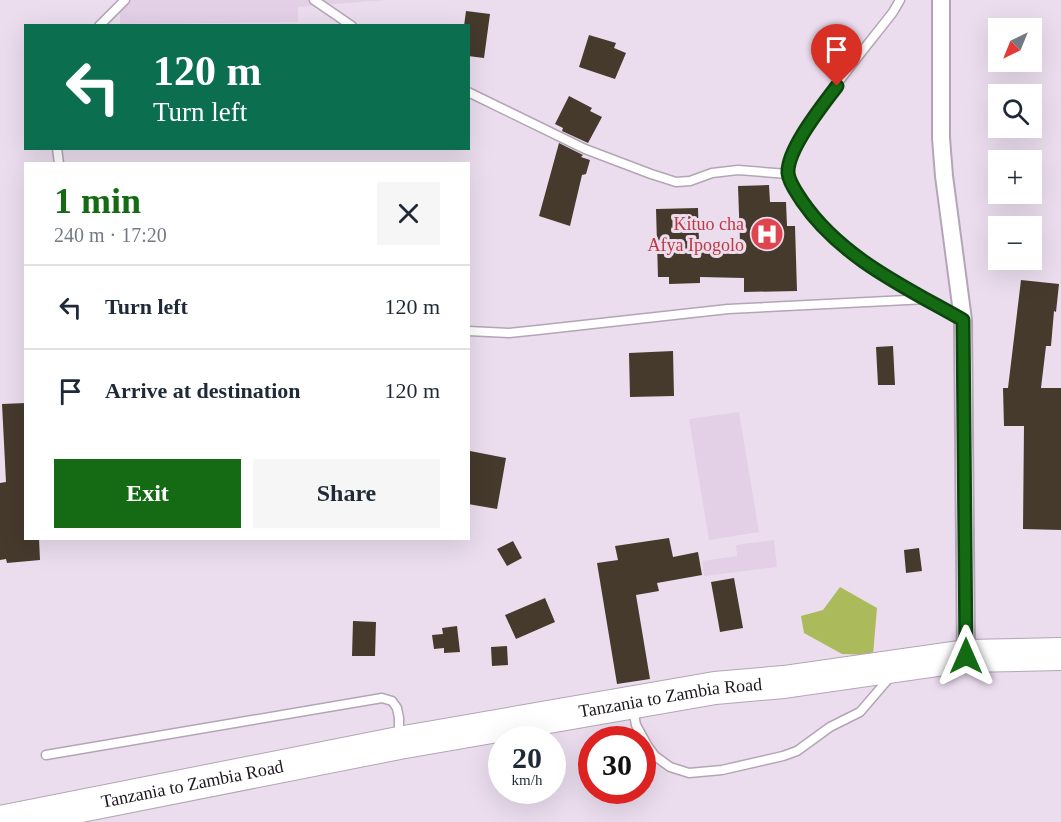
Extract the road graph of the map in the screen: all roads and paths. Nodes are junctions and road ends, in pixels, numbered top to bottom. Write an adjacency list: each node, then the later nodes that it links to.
1 (125, 0): 5 (lane)
2 (314, 0): 6 (lane)
3 (900, 0): 8 (lane)
4 (941, 0): 10 (street)
5 (101, 24)
6 (349, 24)
7 (470, 93): 8 (lane)
8 (788, 174): 9 (lane)
9 (927, 299): 10 (lane); 11 (lane)
10 (963, 320): 13 (street)
11 (470, 331)
12 (1061, 654): 13 (highway, Tanzania to Zambia Road)
13 (966, 656): 14 (highway, Tanzania to Zambia Road)
14 (901, 665): 15 (highway, Tanzania to Zambia Road); 15 (lane)
15 (632, 703): 16 (highway, Tanzania to Zambia Road)
16 (399, 743): 17 (lane); 18 (highway, Tanzania to Zambia Road)
17 (46, 755)
18 (0, 822)

